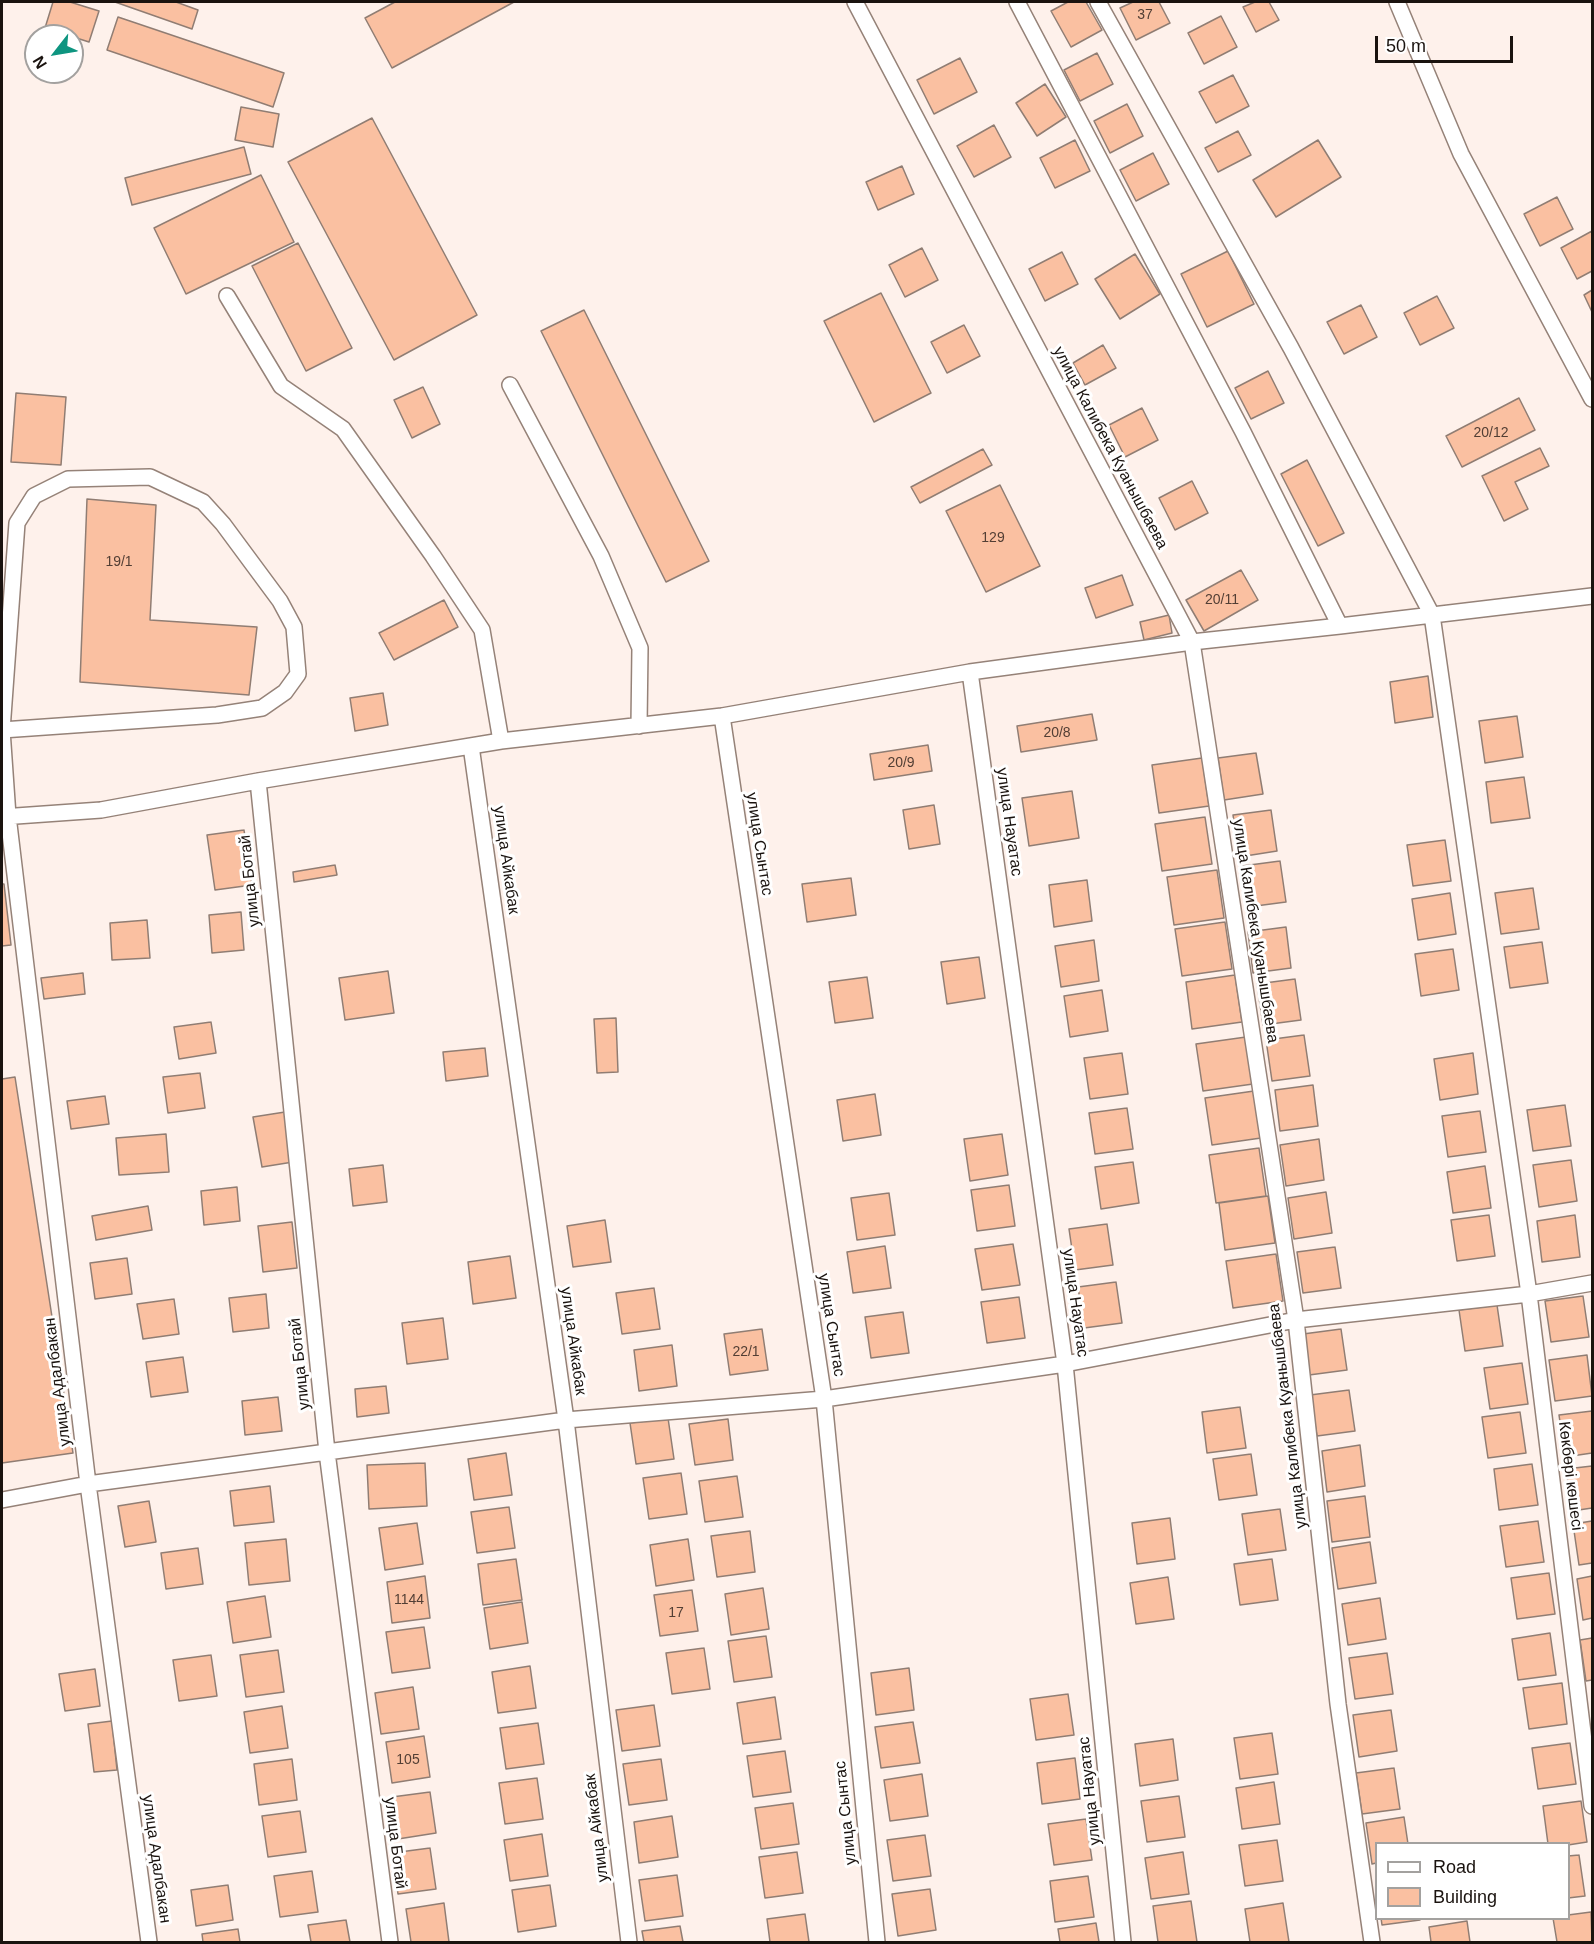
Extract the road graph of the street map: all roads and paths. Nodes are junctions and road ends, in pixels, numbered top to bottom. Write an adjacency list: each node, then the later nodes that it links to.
1 (855, 2): 11 (street, улица Калибека Куанышбаева)
2 (1017, 2): 10 (street)
3 (1098, 2): 9 (street, Көкбөрі көшесі)
4 (1397, 2): 7 (street)
5 (227, 296): 16 (street)
6 (510, 385): 14 (street)
7 (1593, 399)
8 (1593, 596): 9 (street)
9 (1432, 615): 10 (street); 21 (street, Көкбөрі көшесі)
10 (1340, 626): 11 (street)
11 (1192, 642): 12 (street); 22 (street, улица Калибека Куанышбаева)
12 (970, 672): 13 (street); 23 (street, улица Науатас)
13 (722, 716): 14 (street); 24 (street, улица Сынтас)
14 (639, 726): 16 (street)
15 (2, 730): 15 (street, улица Адалбакан); 19 (street, улица Адалбакан)
16 (501, 741): 17 (street)
17 (471, 746): 18 (street); 25 (street, улица Айкабак)
18 (258, 781): 19 (street); 26 (street, улица Ботай)
19 (5, 816): 27 (street, улица Адалбакан)
20 (1593, 1283): 21 (street)
21 (1529, 1294): 22 (street); 29 (street, Көкбөрі көшесі)
22 (1296, 1320): 23 (street); 35 (street, улица Калибека Куанышбаева)
23 (1065, 1364): 24 (street); 34 (street, улица Науатас)
24 (824, 1399): 25 (street); 33 (street, улица Сынтас)
25 (566, 1420): 26 (street); 32 (street, улица Айкабак)
26 (327, 1452): 27 (street); 31 (street, улица Ботай)
27 (88, 1485): 28 (street); 30 (street, улица Адалбакан)
28 (2, 1500)
29 (1593, 1806)
30 (148, 1942)
31 (390, 1942)
32 (629, 1942)
33 (877, 1942)
34 (1124, 1942)
35 (1372, 1942)

